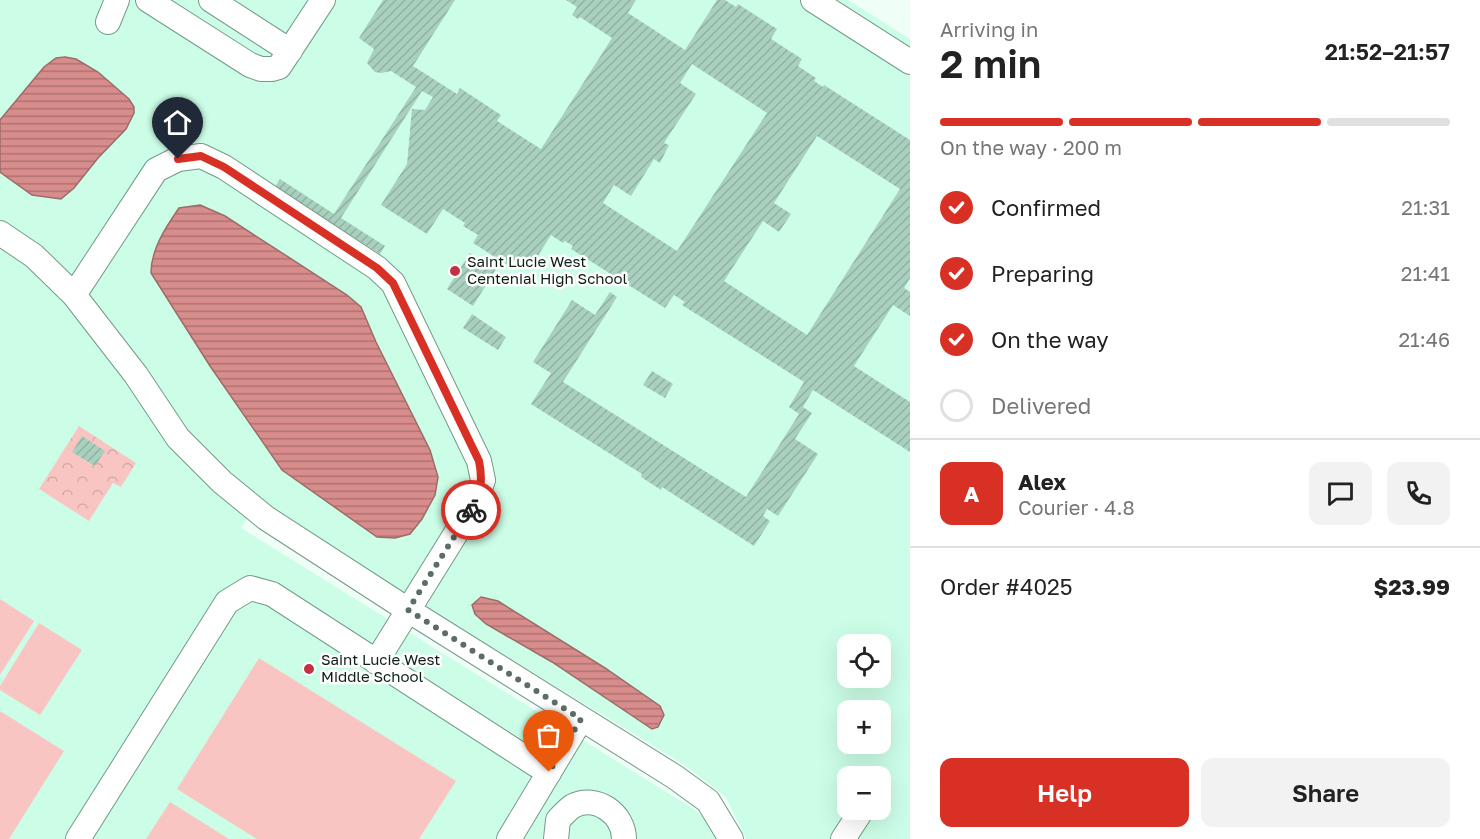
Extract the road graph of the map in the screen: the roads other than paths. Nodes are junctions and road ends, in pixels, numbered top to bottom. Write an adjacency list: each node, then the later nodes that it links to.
1 (117, 0): 6 (lane)
2 (148, 0): 7 (lane)
3 (211, 0): 7 (lane)
4 (323, 0): 7 (lane)
5 (813, 0): 8 (lane)
6 (108, 22)
7 (290, 51)
8 (910, 62)
9 (0, 233): 10 (lane)
10 (74, 295): 11 (lane); 11 (lane)
11 (408, 610): 12 (lane); 13 (lane)
12 (376, 662): 14 (lane); 16 (lane)
13 (581, 719): 14 (lane); 20 (lane)
14 (549, 772): 17 (lane)
15 (855, 820): 21 (lane)
16 (78, 839)
17 (509, 839)
18 (556, 839): 19 (lane)
19 (624, 839)
20 (731, 839)
21 (843, 839)

